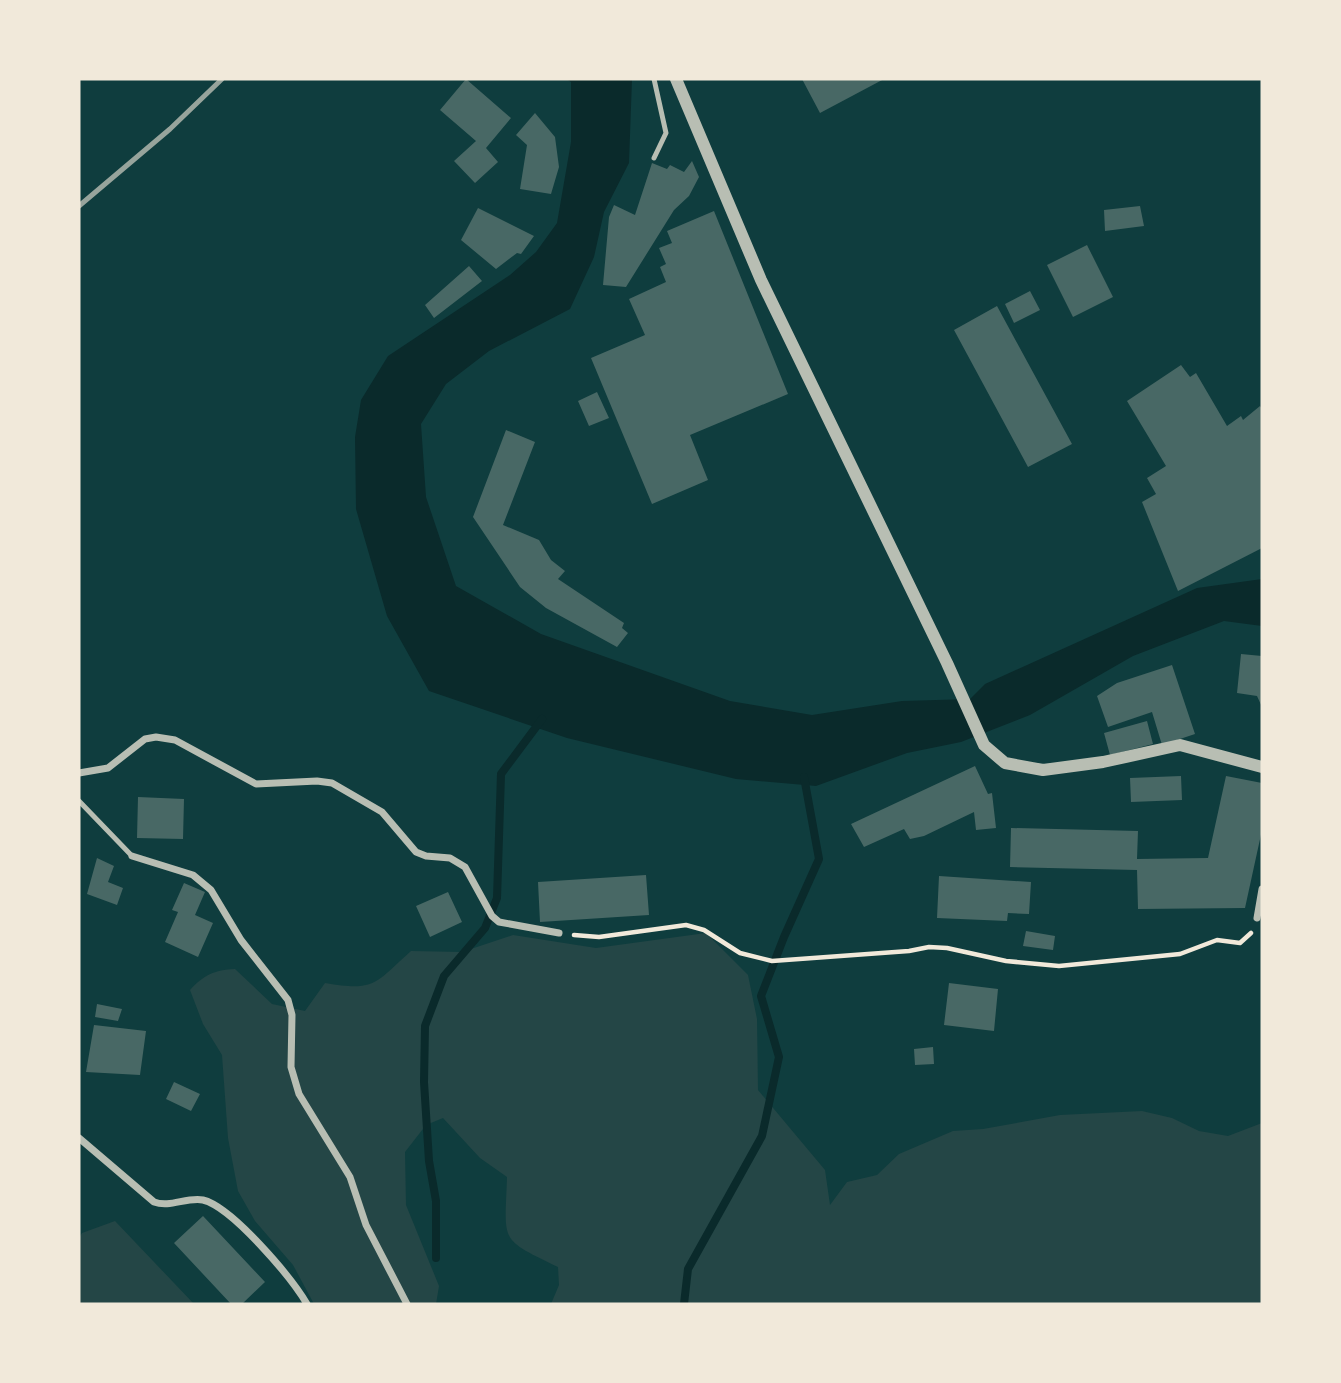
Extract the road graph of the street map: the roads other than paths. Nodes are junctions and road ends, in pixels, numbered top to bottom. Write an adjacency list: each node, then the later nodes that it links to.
1 (654, 79): 3 (lane)
2 (676, 79): 4 (street)
3 (654, 158)
4 (1262, 767)
5 (79, 773): 10 (street)
6 (79, 801): 7 (lane)
7 (132, 856): 13 (street)
8 (1262, 889): 9 (street)
9 (1257, 918)
10 (559, 933)
11 (79, 1139): 12 (street)
12 (307, 1304)
13 (407, 1304)

